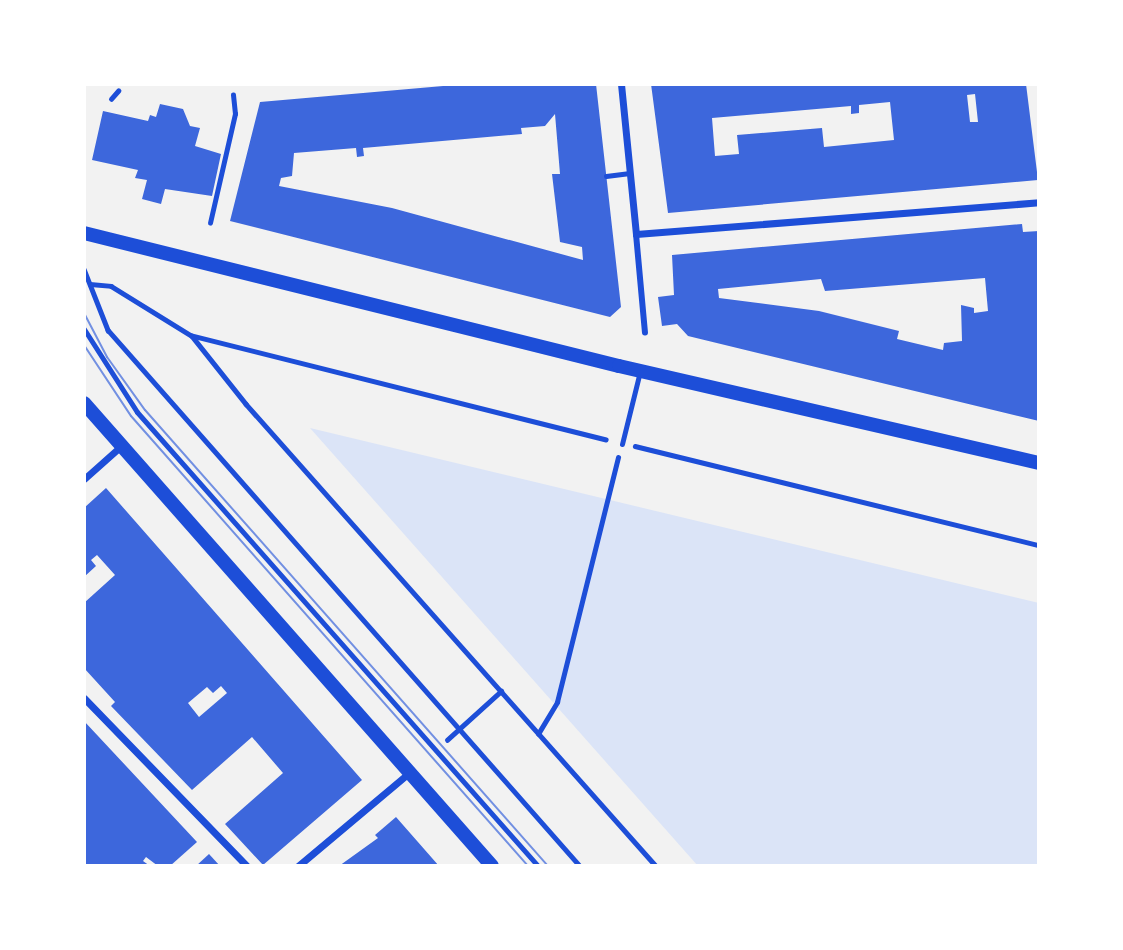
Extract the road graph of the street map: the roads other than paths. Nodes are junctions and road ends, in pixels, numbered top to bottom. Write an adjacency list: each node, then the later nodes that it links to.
1 (621, 84): 2 (street)
2 (630, 173): 3 (lane); 6 (street)
3 (607, 176)
4 (1039, 202): 6 (street)
5 (84, 233): 9 (main road)
6 (636, 234): 8 (street)
7 (84, 329): 20 (lane)
8 (645, 333)
9 (640, 371): 11 (lane); 13 (main road)
10 (84, 403): 12 (main road)
11 (622, 444)
12 (121, 446): 14 (street); 16 (main road)
13 (1039, 463)
14 (84, 479)
15 (84, 698): 17 (street)
16 (410, 772): 18 (street); 19 (main road)
17 (247, 866)
18 (298, 866)
19 (492, 866)
20 (538, 866)

